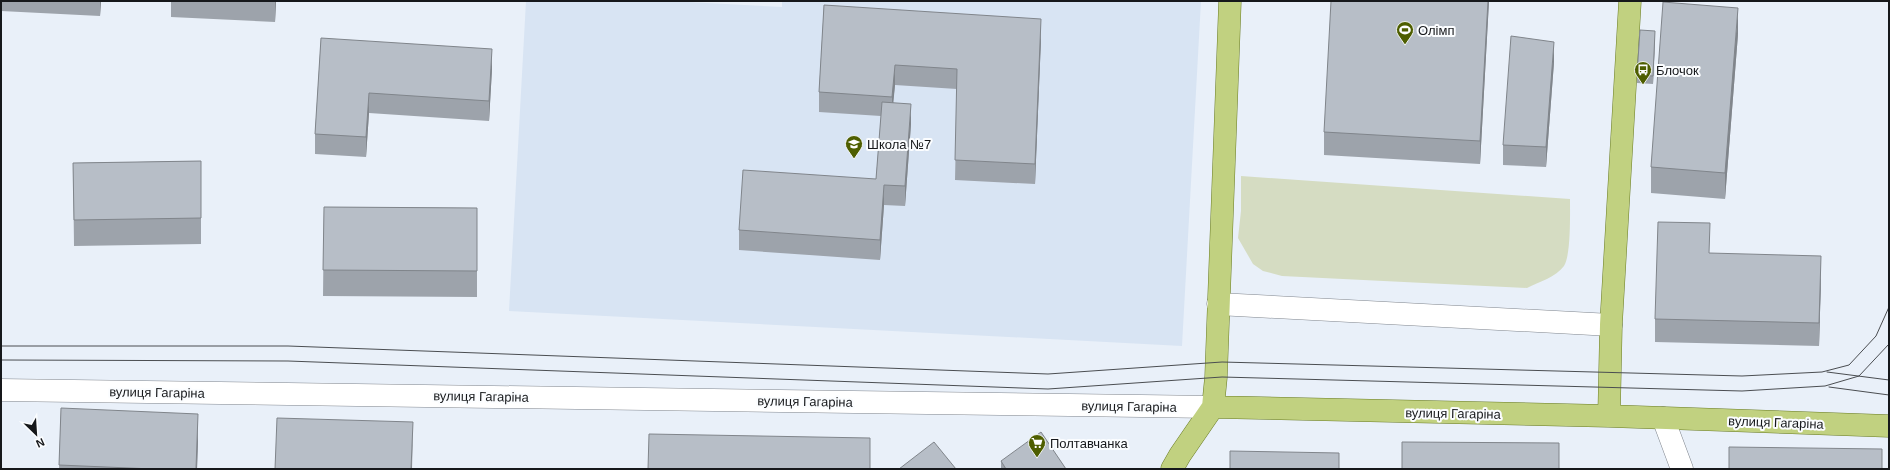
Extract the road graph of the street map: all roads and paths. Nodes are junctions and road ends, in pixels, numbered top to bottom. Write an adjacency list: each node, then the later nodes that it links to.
1 (1230, 1): 3 (main road)
2 (1630, 1): 4 (main road)
3 (1218, 304): 4 (street); 6 (main road)
4 (1611, 325): 7 (main road)
5 (1, 390): 6 (street, вулиця Гагаріна)
6 (1213, 407): 7 (main road, вулиця Гагаріна); 10 (main road)
7 (1609, 416): 8 (main road, вулиця Гагаріна)
8 (1663, 418): 9 (main road, вулиця Гагаріна); 11 (street)
9 (1889, 426)
10 (1172, 469)
11 (1682, 469)

